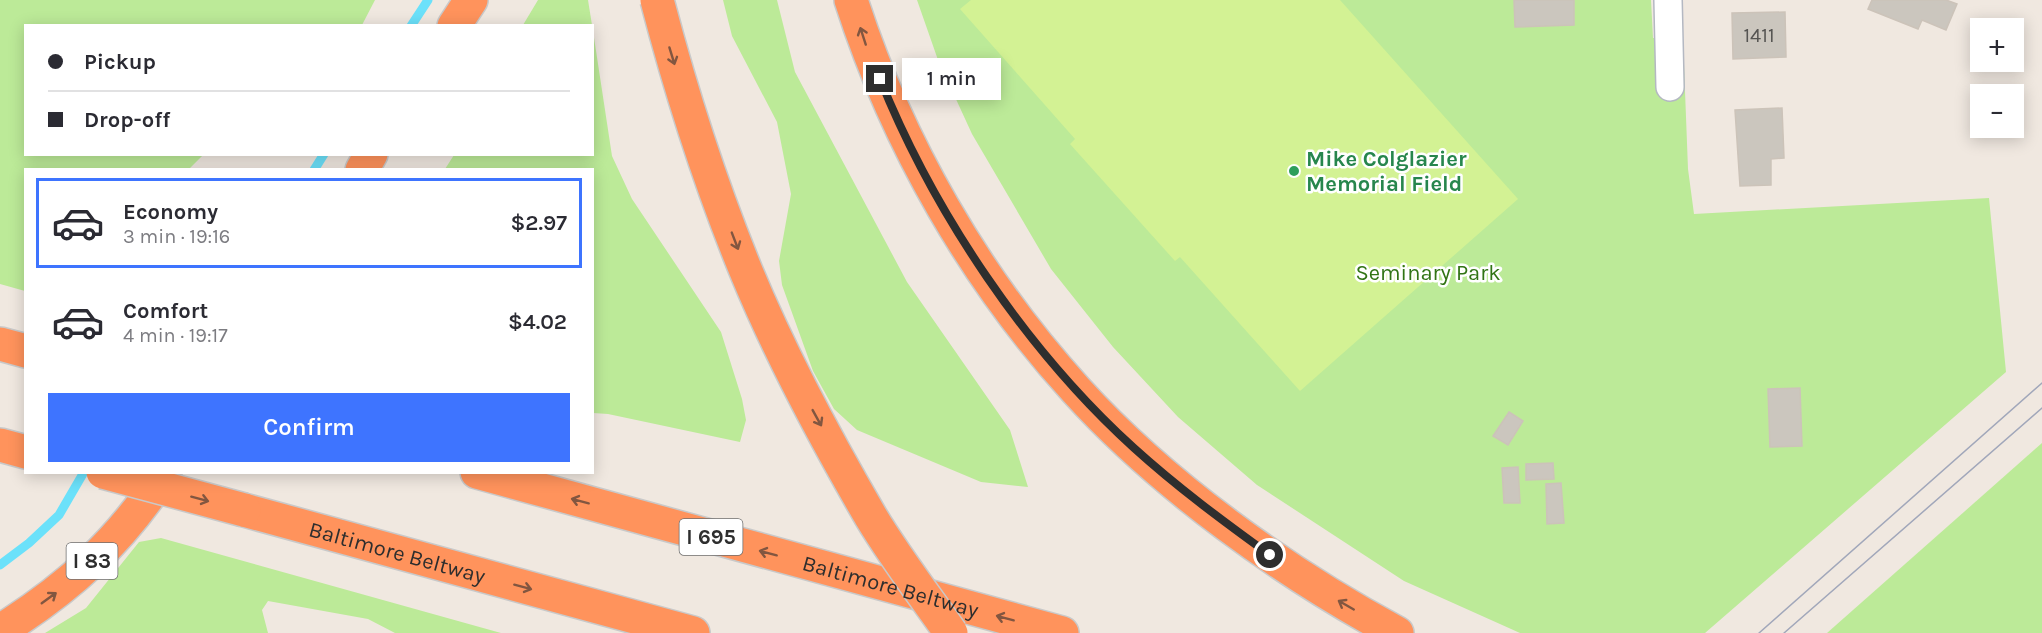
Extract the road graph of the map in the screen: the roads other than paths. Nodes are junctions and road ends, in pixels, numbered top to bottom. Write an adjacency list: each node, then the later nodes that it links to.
1 (471, 0): 5 (highway)
2 (657, 0): 14 (highway, one-way to 14, bridge)
3 (851, 0): 16 (highway, one-way to 3)
4 (1668, 0): 6 (street)
5 (455, 24)
6 (1670, 87)
7 (0, 344): 8 (highway)
8 (24, 350)
9 (110, 474): 13 (highway, Baltimore Beltway, one-way to 13, bridge)
10 (164, 474): 12 (highway, I 83, one-way to 10)
11 (484, 474): 15 (highway, Baltimore Beltway / I 695, one-way to 11)
12 (0, 630)
13 (693, 633)
14 (951, 633)
15 (1062, 633)
16 (1397, 633)

